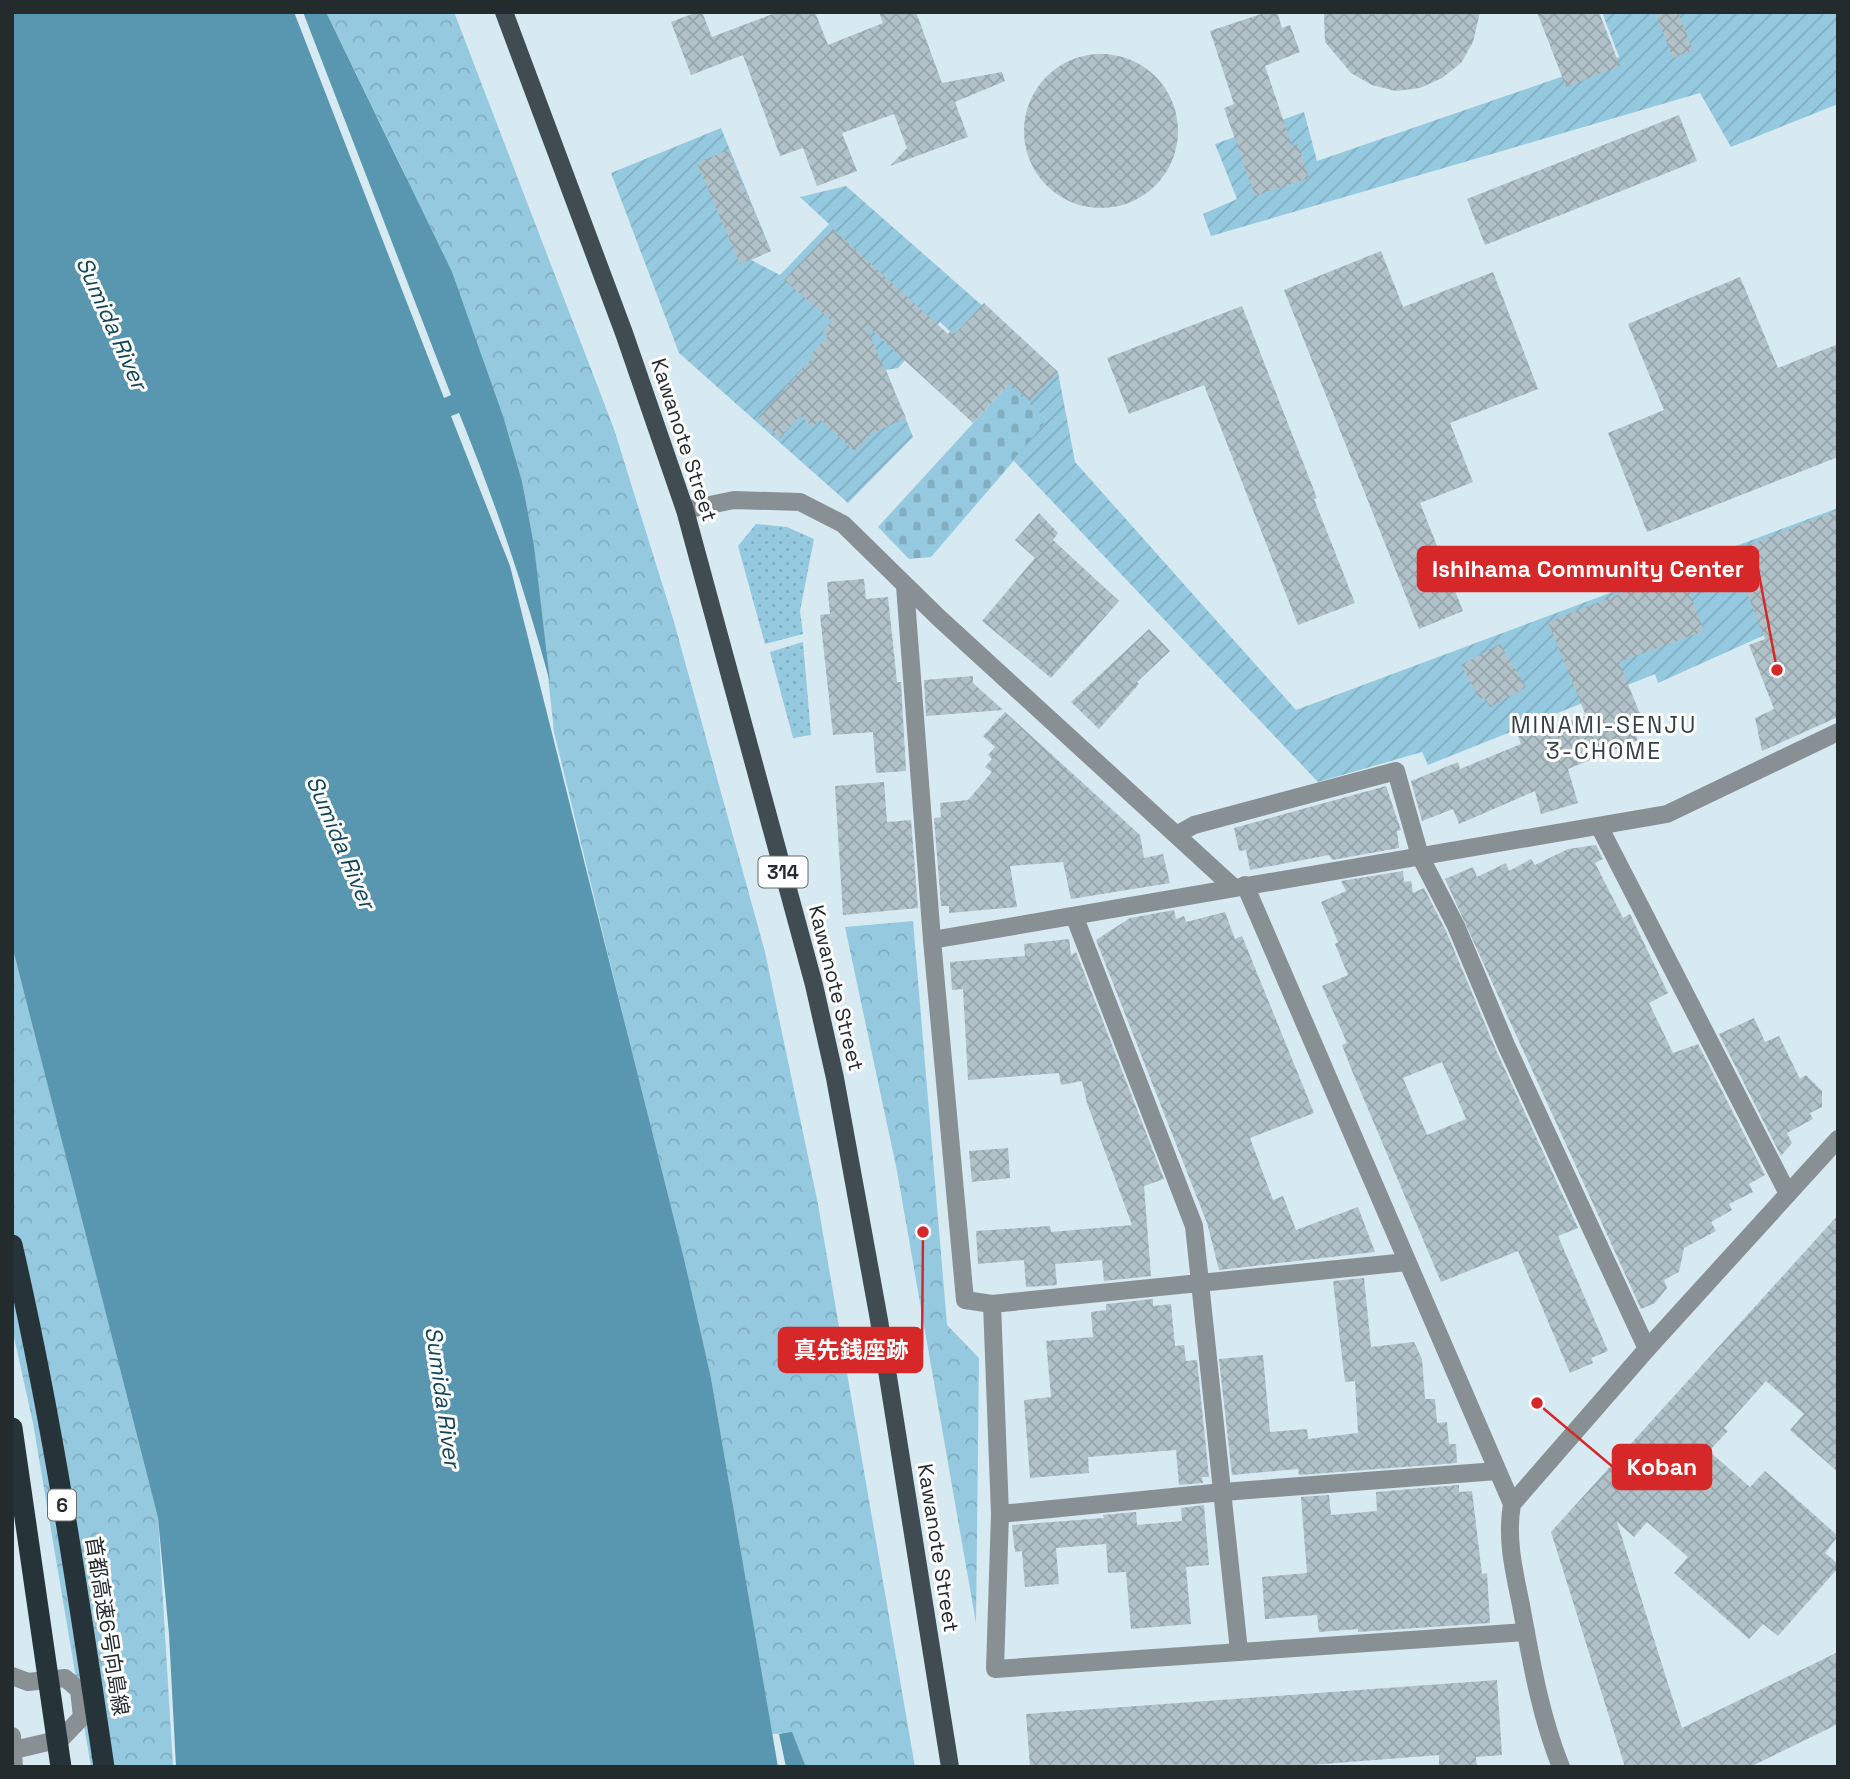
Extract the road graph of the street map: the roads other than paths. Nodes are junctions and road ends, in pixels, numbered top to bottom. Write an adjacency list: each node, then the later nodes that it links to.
1 (505, 12): 2 (main road, Kawanote Street / 314)
2 (685, 510): 3 (street); 28 (main road, Kawanote Street / 314)
3 (905, 586): 6 (street); 10 (street)
4 (1838, 732): 5 (street)
5 (1599, 826): 7 (street); 12 (street)
6 (1178, 834): 7 (street); 8 (street)
7 (1420, 856): 8 (street); 17 (street)
8 (1239, 886): 9 (street); 14 (street)
9 (1075, 918): 10 (street); 15 (street)
10 (932, 940): 16 (street)
11 (1838, 1139): 12 (street)
12 (1788, 1194): 17 (street)
13 (12, 1245): 31 (highway, 首都高速6号向島線 / 6)
14 (1407, 1262): 15 (street); 19 (street)
15 (1202, 1284): 16 (street); 20 (street)
16 (992, 1304): 22 (street)
17 (1647, 1349): 21 (street)
18 (12, 1428): 24 (highway, 6)
19 (1497, 1471): 20 (street); 21 (street)
20 (1223, 1492): 22 (street); 25 (street)
21 (1512, 1504): 23 (street)
22 (1000, 1514): 25 (street)
23 (1525, 1632): 25 (street); 32 (street)
24 (42, 1647): 29 (highway); 30 (highway, 6)
25 (1239, 1651)
26 (12, 1676): 27 (street)
27 (13, 1751)
28 (950, 1763)
29 (55, 1767)
30 (61, 1767)
31 (104, 1767)
32 (1561, 1767)

